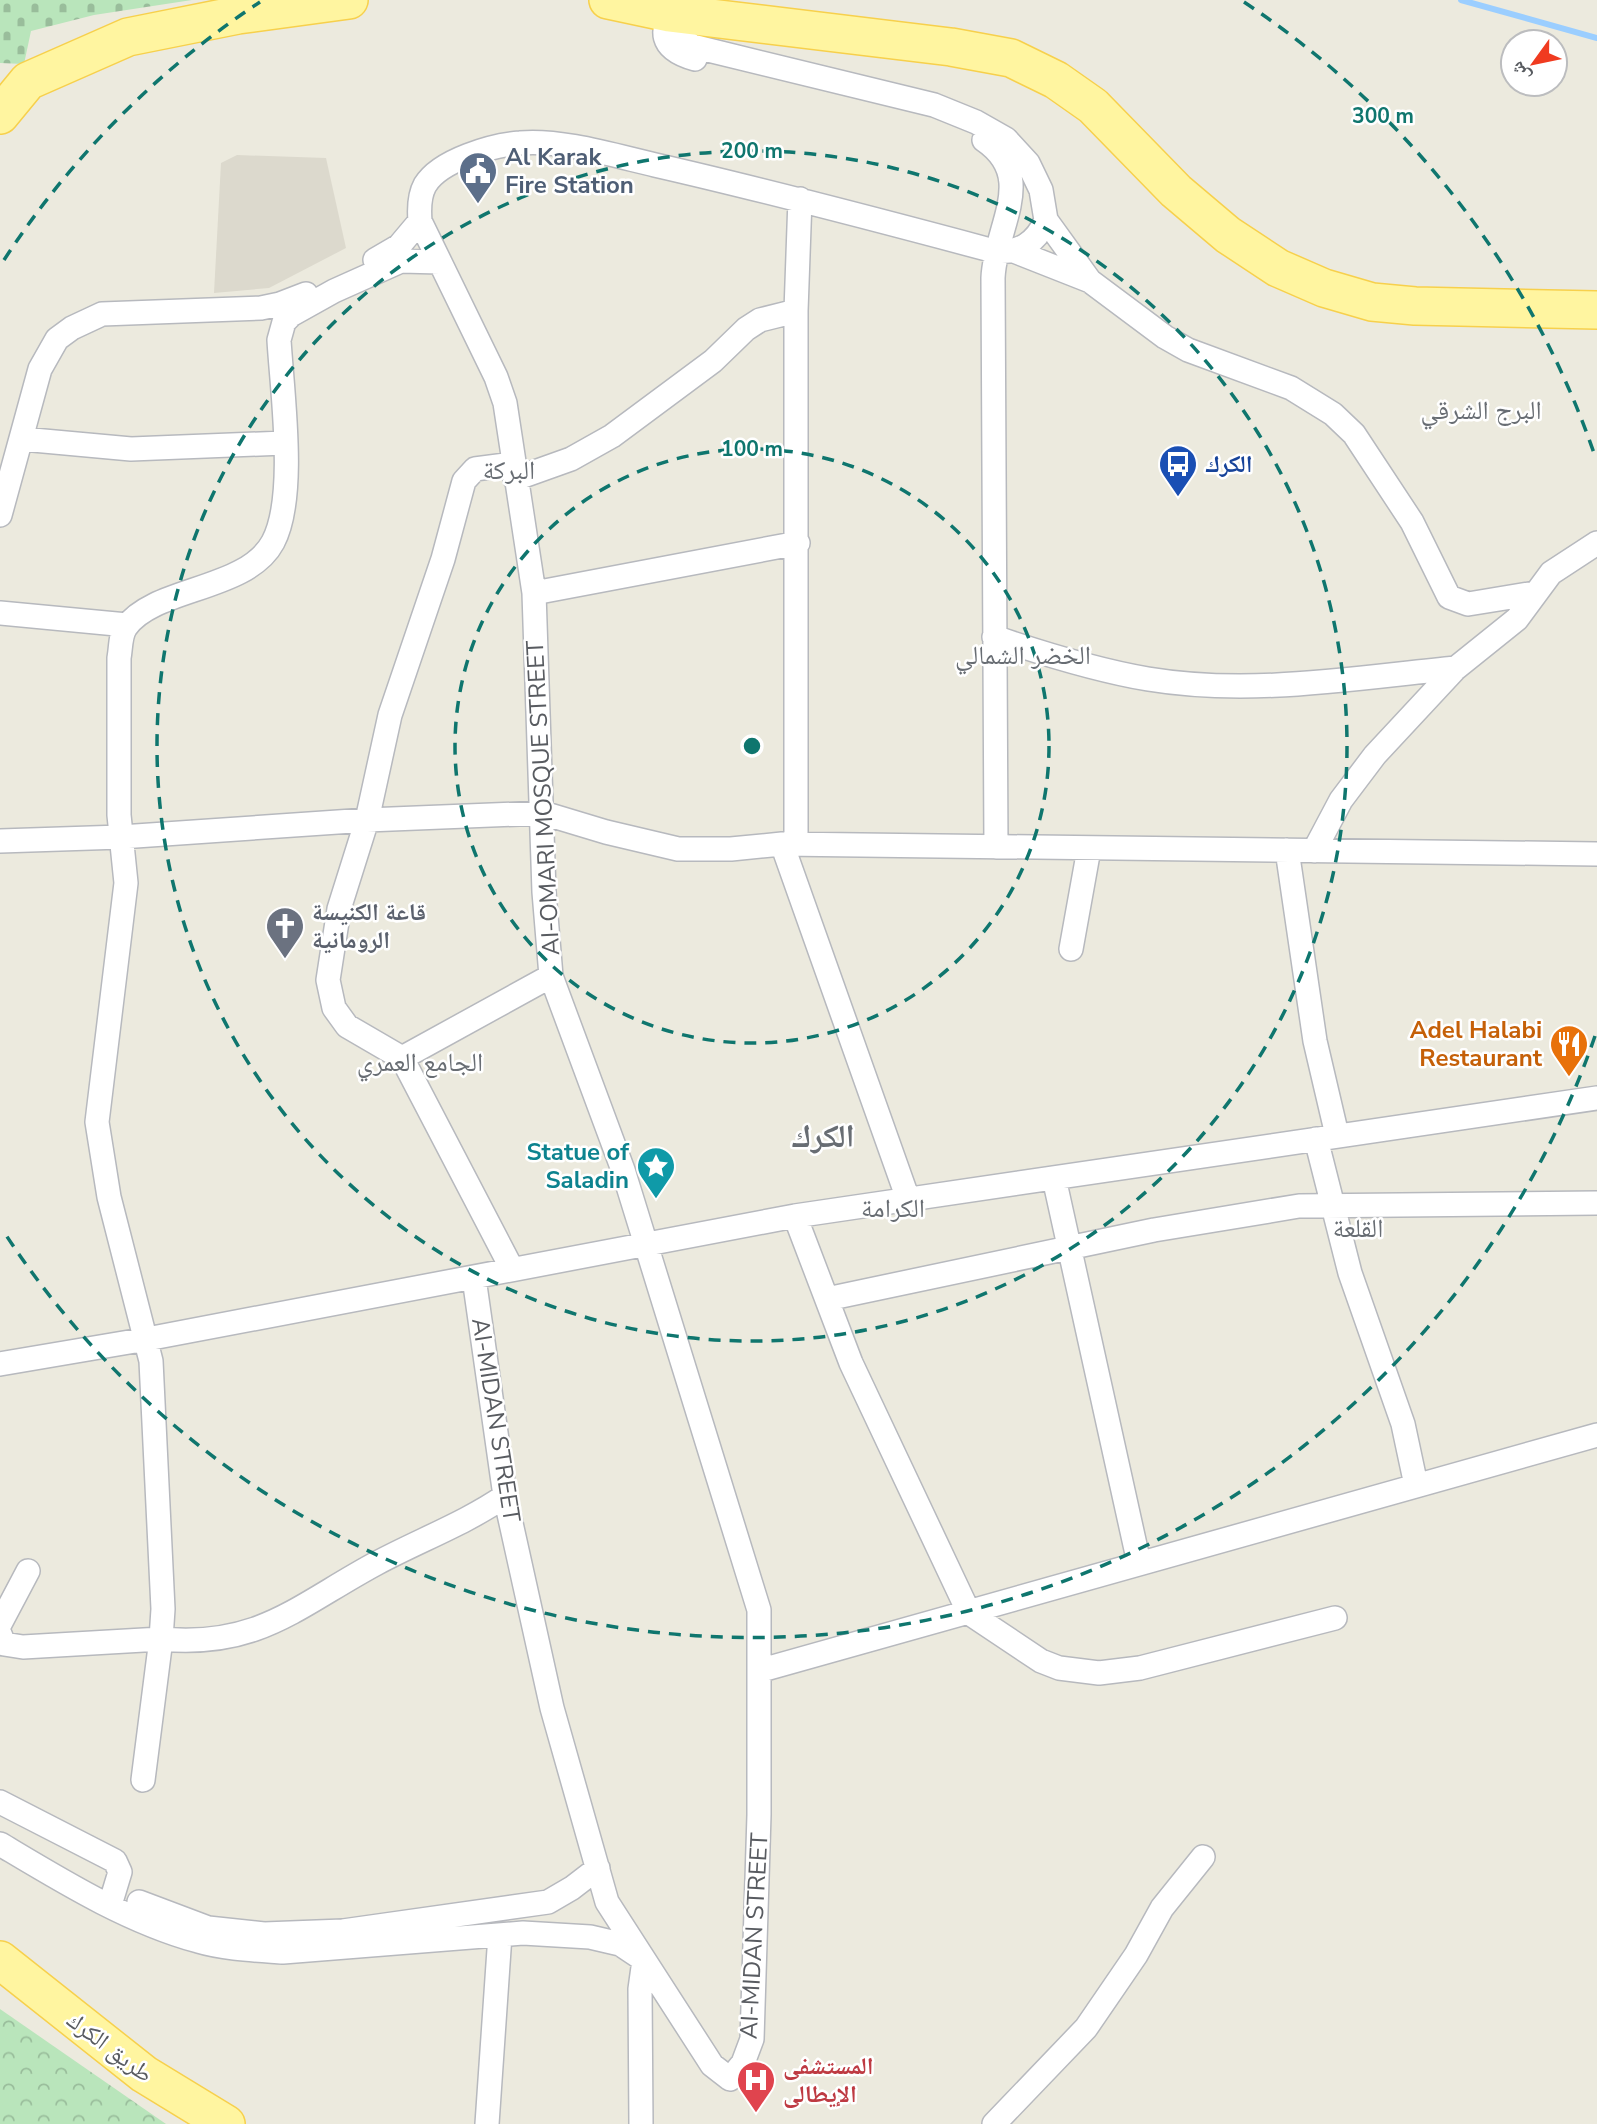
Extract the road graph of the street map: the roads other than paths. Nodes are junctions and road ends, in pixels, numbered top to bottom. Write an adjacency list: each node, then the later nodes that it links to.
1 (349, 0): 4 (main road)
2 (608, 0): 3 (main road)
3 (689, 6): 6 (street); 7 (street); 14 (main road); 15 (main road)
4 (14, 81): 5 (main road)
5 (0, 115)
6 (1012, 173): 7 (street); 11 (street)
7 (1035, 176): 9 (street)
8 (800, 199): 10 (street); 11 (street); 16 (street)
9 (1046, 220): 11 (street); 13 (street)
10 (420, 221): 12 (street, AI-OMARI MOSQUE STREET); 17 (street)
11 (1004, 251): 13 (street); 28 (street)
12 (440, 262): 17 (street); 20 (street, AI-OMARI MOSQUE STREET)
13 (1090, 281): 25 (street)
14 (1597, 288)
15 (1597, 310)
16 (796, 311): 20 (street); 23 (street)
17 (282, 313): 18 (street); 19 (street)
18 (22, 439): 19 (street); 21 (street)
19 (284, 443): 27 (street)
20 (514, 472): 24 (street, AI-OMARI MOSQUE STREET); 31 (street)
21 (0, 515)
22 (1597, 542): 25 (street)
23 (798, 543): 24 (street); 34 (street)
24 (534, 593): 30 (street, AI-OMARI MOSQUE STREET)
25 (1535, 593): 29 (street)
26 (0, 613): 27 (street)
27 (127, 625): 32 (street)
28 (993, 637): 29 (street); 35 (street)
29 (1456, 668): 38 (street)
30 (543, 813): 31 (street); 34 (street); 41 (street, AI-OMARI MOSQUE STREET)
31 (367, 820): 32 (street); 42 (street)
32 (121, 837): 33 (street); 55 (street)
33 (0, 841)
34 (789, 844): 35 (street); 46 (street)
35 (996, 847): 36 (street)
36 (1089, 849): 37 (street); 40 (street)
37 (1287, 849): 38 (street); 44 (street)
38 (1314, 851): 39 (street)
39 (1597, 854)
40 (1071, 948)
41 (551, 976): 42 (street); 50 (street, AI-OMARI MOSQUE STREET)
42 (402, 1058): 52 (street)
43 (1597, 1098): 44 (street)
44 (1327, 1137): 45 (street); 47 (street)
45 (1054, 1178): 46 (street); 51 (street)
46 (908, 1199): 49 (street)
47 (1332, 1203): 48 (street); 51 (street); 58 (street)
48 (1597, 1203)
49 (795, 1216): 50 (street); 54 (street)
50 (644, 1244): 52 (street); 67 (street, AI-MIDAN STREET)
51 (1071, 1247): 54 (street); 60 (street)
52 (512, 1269): 53 (street)
53 (474, 1278): 55 (street); 59 (street, AI-MIDAN STREET)
54 (827, 1299): 62 (street)
55 (147, 1339): 56 (street); 66 (street)
56 (0, 1364)
57 (1597, 1434): 58 (street)
58 (1416, 1485): 60 (street)
59 (505, 1496): 66 (street); 73 (street, AI-MIDAN STREET)
60 (1139, 1563): 62 (street)
61 (29, 1571): 64 (street)
62 (970, 1613): 63 (street); 67 (street)
63 (1335, 1618)
64 (0, 1624)
65 (0, 1634): 66 (street)
66 (161, 1639): 68 (street)
67 (762, 1670): 78 (street, AI-MIDAN STREET)
68 (143, 1780)
69 (0, 1802): 74 (street)
70 (0, 1826): 74 (street)
71 (0, 1844): 74 (street)
72 (1203, 1857): 82 (street)
73 (597, 1868): 76 (street); 78 (street, AI-MIDAN STREET)
74 (113, 1898): 76 (street)
75 (500, 1935): 76 (street); 78 (street); 80 (street)
76 (248, 1942)
77 (0, 1960): 79 (main road, طريق الكرك)
78 (644, 1960): 81 (street)
79 (226, 2124)
80 (487, 2124)
81 (641, 2124)
82 (994, 2124)

